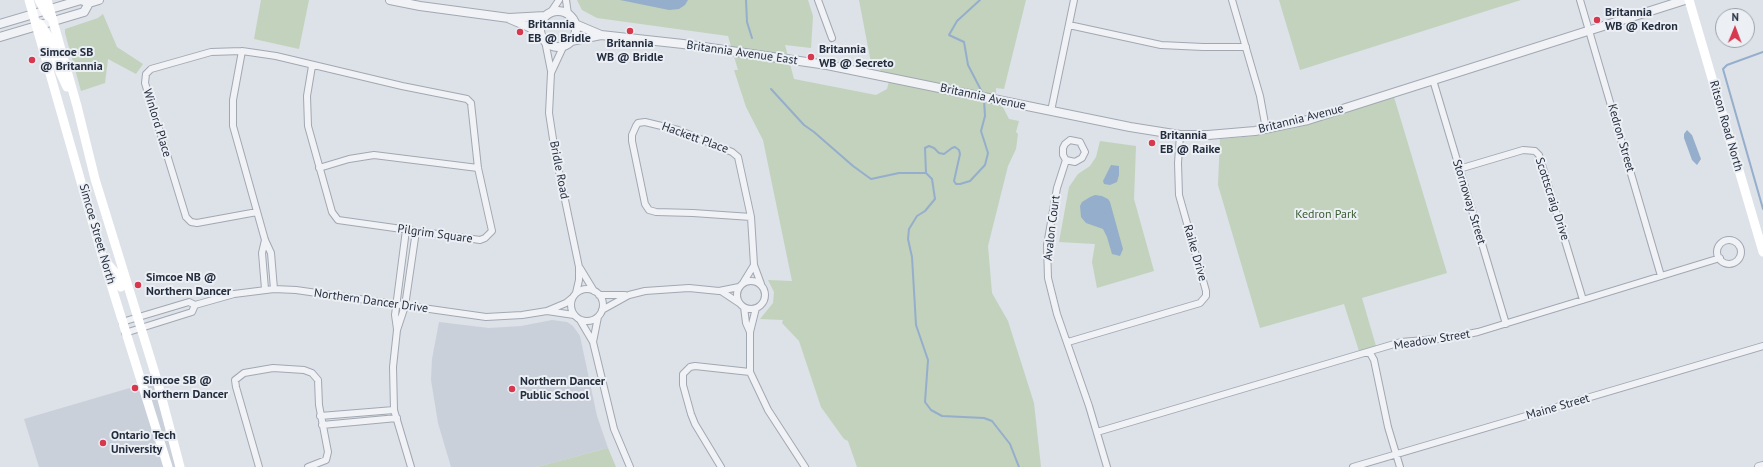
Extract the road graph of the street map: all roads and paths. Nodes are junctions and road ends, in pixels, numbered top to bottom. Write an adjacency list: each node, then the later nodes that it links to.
1 (29, 0): 18 (main road)
2 (39, 0): 15 (main road)
3 (47, 0): 15 (main road, Simcoe Street North)
4 (99, 0): 14 (street)
5 (390, 0): 19 (street)
6 (560, 0): 16 (street)
7 (566, 0): 17 (street)
8 (818, 0): 29 (street)
9 (1074, 0): 24 (street)
10 (1232, 0): 31 (street)
11 (1580, 0): 25 (street, Kedron Street)
12 (1685, 0): 25 (street, Britannia Avenue)
13 (1689, 0): 50 (main road, Ritson Road North)
14 (89, 4): 15 (street); 20 (street)
15 (47, 11): 18 (street); 20 (main road, Simcoe Street North)
16 (548, 14): 17 (street); 19 (street); 28 (street)
17 (568, 14): 22 (street)
18 (34, 15): 21 (street); 23 (main road)
19 (509, 18): 28 (street)
20 (53, 22): 23 (street); 37 (main road, Simcoe Street North)
21 (0, 24)
22 (575, 24): 26 (street, Britannia Avenue East); 30 (street)
23 (39, 26): 27 (street); 37 (main road); 73 (main road, Simcoe Street North)
24 (1069, 26): 31 (street); 38 (street)
25 (1589, 30): 36 (street, Britannia Avenue); 54 (street, Kedron Street)
26 (601, 35): 30 (street, Britannia Avenue East); 35 (street, Britannia Avenue East)
27 (0, 37)
28 (543, 38): 30 (street); 34 (street, Bridle Road)
29 (832, 38)
30 (567, 43): 34 (street, Bridle Road)
31 (1246, 47): 39 (street)
32 (242, 51): 33 (street, Winlord Place); 45 (street); 45 (street, Winlord Place)
33 (312, 66): 42 (street, Pilgrim Square); 43 (street, Pilgrim Square)
34 (551, 73): 53 (street, Bridle Road)
35 (883, 76): 38 (street, Britannia Avenue)
36 (1433, 80): 39 (street, Britannia Avenue); 44 (street, Stornoway Street)
37 (77, 106): 73 (main road, Simcoe Street North)
38 (1051, 111): 40 (street, Britannia Avenue)
39 (1266, 129): 40 (street, Britannia Avenue)
40 (1180, 134): 81 (street, Raike Drive)
41 (1066, 160): 81 (street, Avalon Court)
42 (319, 168): 43 (street); 47 (street, Pilgrim Square)
43 (478, 168): 48 (street, Pilgrim Square)
44 (1459, 169): 63 (street, Scottscraig Drive); 75 (street, Stornoway Street)
45 (257, 212): 49 (street)
46 (750, 217): 46 (street, Hackett Place); 52 (street, Hackett Place)
47 (406, 230): 48 (street, Pilgrim Square); 64 (street)
48 (416, 232): 67 (street)
49 (265, 240): 57 (street); 58 (street)
50 (1763, 252)
51 (1720, 258): 54 (street, Meadow Street)
52 (754, 265): 55 (street, Hackett Place); 56 (street)
53 (579, 267): 60 (street, Bridle Road); 62 (street, Bridle Road)
54 (1661, 276): 63 (street, Meadow Street)
55 (762, 284): 56 (street); 68 (street)
56 (741, 285): 59 (street); 66 (street)
57 (265, 289): 58 (street, Northern Dancer Drive); 65 (street, Northern Dancer Drive)
58 (274, 289): 64 (street, Northern Dancer Drive)
59 (719, 291): 61 (street); 66 (street)
60 (596, 293): 61 (street); 62 (street); 69 (street)
61 (629, 295): 69 (street)
62 (574, 296): 70 (street, Northern Dancer Drive); 71 (street)
63 (1583, 300): 75 (street, Meadow Street)
64 (396, 304): 67 (street, Northern Dancer Drive); 77 (street)
65 (195, 305): 73 (street, Northern Dancer Drive); 76 (street, Northern Dancer Drive)
66 (742, 305): 68 (street); 78 (street)
67 (405, 306): 70 (street, Northern Dancer Drive); 77 (street)
68 (756, 308): 78 (street)
69 (602, 310): 72 (street)
70 (547, 312): 71 (street, Northern Dancer Drive)
71 (574, 315): 74 (street)
72 (598, 316): 74 (street); 80 (street)
73 (130, 320): 76 (main road, Simcoe Street North); 79 (main road, Simcoe Street North)
74 (580, 320): 80 (street)
75 (1506, 324): 83 (street, Meadow Street)
76 (140, 329): 79 (street, Northern Dancer Drive); 93 (main road, Simcoe Street North)
77 (397, 330): 85 (street)
78 (750, 332): 84 (street)
79 (125, 333): 92 (main road, Simcoe Street North)
80 (593, 342): 97 (street)
81 (1068, 342): 89 (street, Avalon Court)
82 (1763, 346): 90 (street, Maine Street)
83 (1370, 353): 89 (street, Meadow Street); 90 (street)
84 (750, 372): 98 (street); 99 (street)
85 (394, 410): 86 (street); 87 (street)
86 (320, 416): 88 (street); 94 (street)
87 (397, 418): 88 (street); 96 (street)
88 (322, 425): 95 (street)
89 (1097, 432): 100 (street, Avalon Court)
90 (1396, 454): 101 (street, Maine Street); 102 (street)
91 (1763, 466): 103 (street)
92 (168, 467)
93 (180, 467)
94 (259, 467)
95 (308, 467)
96 (412, 467)
97 (630, 467)
98 (721, 467)
99 (805, 467)
100 (1107, 467)
101 (1353, 467)
102 (1400, 467)
103 (1759, 467)

